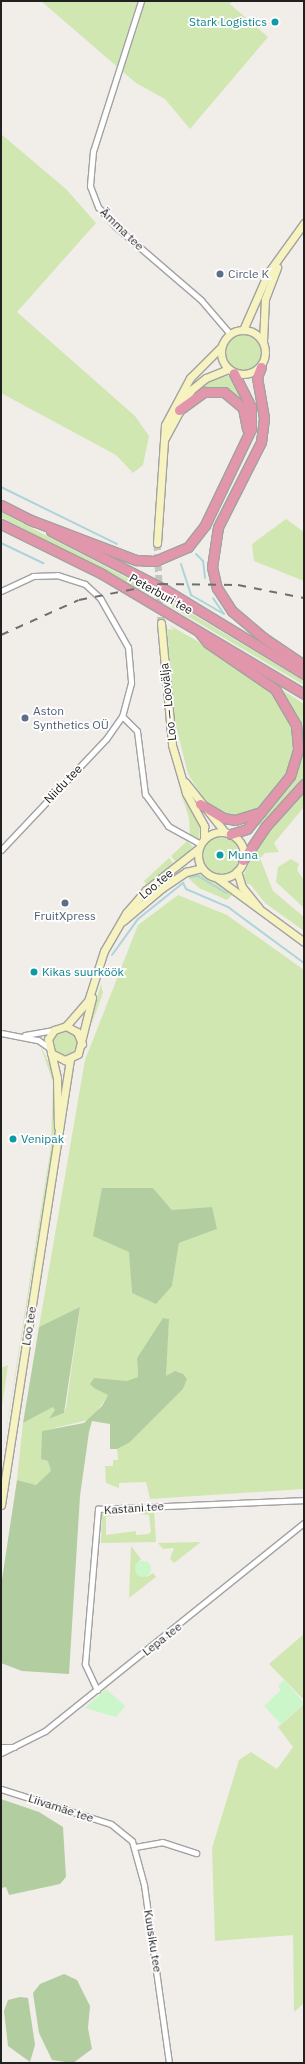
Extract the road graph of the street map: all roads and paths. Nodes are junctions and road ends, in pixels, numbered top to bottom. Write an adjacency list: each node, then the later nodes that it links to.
1 (141, 1): 5 (street, Ämma tee)
2 (304, 223): 3 (street)
3 (282, 255): 4 (street); 6 (street)
4 (243, 330): 5 (street); 6 (street)
5 (230, 334): 7 (street)
6 (263, 341): 8 (street)
7 (221, 347): 9 (street); 12 (street)
8 (261, 367): 9 (street); 20 (highway)
9 (231, 371): 10 (street); 11 (highway)
10 (179, 410): 11 (highway); 12 (street)
11 (248, 439): 14 (highway)
12 (163, 441): 16 (street)
13 (1, 505): 14 (highway, Peterburi tee)
14 (28, 518): 21 (highway, Peterburi tee)
15 (1, 524): 19 (highway, Peterburi tee)
16 (157, 543)
17 (1, 591): 23 (street, Niidu tee)
18 (161, 623): 24 (street, Loo — Loovälja)
19 (196, 628): 22 (highway, Peterburi tee); 27 (highway)
20 (304, 665)
21 (304, 674)
22 (304, 694)
23 (122, 716): 29 (street); 30 (street, Niidu tee)
24 (182, 779): 26 (street, Loo — Loovälja); 29 (street, Loo — Loovälja)
25 (304, 784): 31 (highway)
26 (200, 804): 27 (highway); 28 (street, Loo — Loovälja)
27 (262, 812): 28 (highway)
28 (228, 832): 29 (street); 31 (street)
29 (201, 844): 32 (street); 36 (street, Loo tee)
30 (1, 850)
31 (244, 860): 33 (street)
32 (202, 868): 34 (street); 36 (street, Loo tee)
33 (237, 871): 34 (street); 35 (street)
34 (217, 878): 35 (street)
35 (262, 912): 37 (street)
36 (120, 924): 38 (street, Loo tee)
37 (304, 942)
38 (94, 984): 39 (street, Loo tee); 43 (street, Loo tee)
39 (66, 1026): 40 (street); 43 (street)
40 (54, 1030): 42 (street); 44 (street)
41 (1, 1033): 42 (street)
42 (22, 1036): 44 (street)
43 (82, 1044): 45 (street, Loo tee)
44 (50, 1050): 45 (street); 46 (street, Loo tee)
45 (70, 1059): 46 (street, Loo tee)
46 (58, 1147): 47 (street, Loo tee)
47 (4, 1468): 49 (street, Loo tee)
48 (304, 1500): 51 (street, Kastani tee)
49 (1, 1505)
50 (304, 1523): 51 (street, Lepa tee)
51 (97, 1690): 53 (street, Lepa tee)
52 (1, 1747): 53 (street, Lepa tee)
53 (15, 1747): 54 (street, Lepa tee)
54 (1, 1753)
55 (2, 1789): 56 (street, Liivamäe tee)
56 (135, 1847): 57 (street); 58 (street, Kuusiku tee)
57 (196, 1853)
58 (169, 2063)

